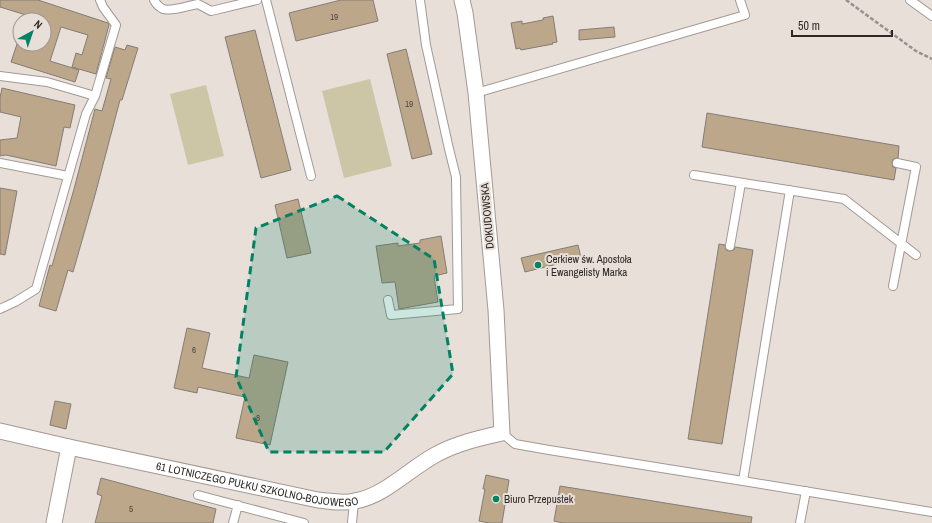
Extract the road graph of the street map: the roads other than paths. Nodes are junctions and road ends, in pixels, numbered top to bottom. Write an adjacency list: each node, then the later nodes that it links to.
1 (100, 0): 12 (lane)
2 (154, 0): 3 (lane)
3 (257, 0)
4 (266, 0): 17 (lane)
5 (420, 0): 24 (lane)
6 (462, 0): 11 (street, DOKUDOWSKA)
7 (740, 0): 11 (lane)
8 (910, 0): 9 (lane)
9 (932, 16)
10 (0, 76): 12 (lane)
11 (476, 93): 27 (street, DOKUDOWSKA)
12 (95, 96): 16 (lane)
13 (0, 163): 16 (lane)
14 (896, 164): 20 (lane)
15 (694, 175): 18 (lane)
16 (68, 176): 25 (lane)
17 (311, 176)
18 (741, 183): 19 (lane); 21 (lane)
19 (790, 190): 20 (lane); 29 (lane)
20 (901, 244): 22 (lane); 23 (lane)
21 (730, 246)
22 (916, 255)
23 (893, 286)
24 (388, 300)
25 (0, 309)
26 (0, 431): 28 (street, 61 LOTNICZEGO PUŁKU SZKOLNO-BOJOWEGO)
27 (502, 434): 29 (lane); 32 (street, 61 LOTNICZEGO PUŁKU SZKOLNO-BOJOWEGO)
28 (69, 447): 32 (street, 61 LOTNICZEGO PUŁKU SZKOLNO-BOJOWEGO); 35 (street)
29 (743, 480): 30 (lane)
30 (806, 491): 34 (lane); 39 (lane)
31 (198, 495): 33 (lane)
32 (354, 502): 38 (lane)
33 (238, 506): 36 (lane); 37 (lane)
34 (932, 512)
35 (54, 523)
36 (233, 523)
37 (304, 523)
38 (352, 523)
39 (800, 523)

